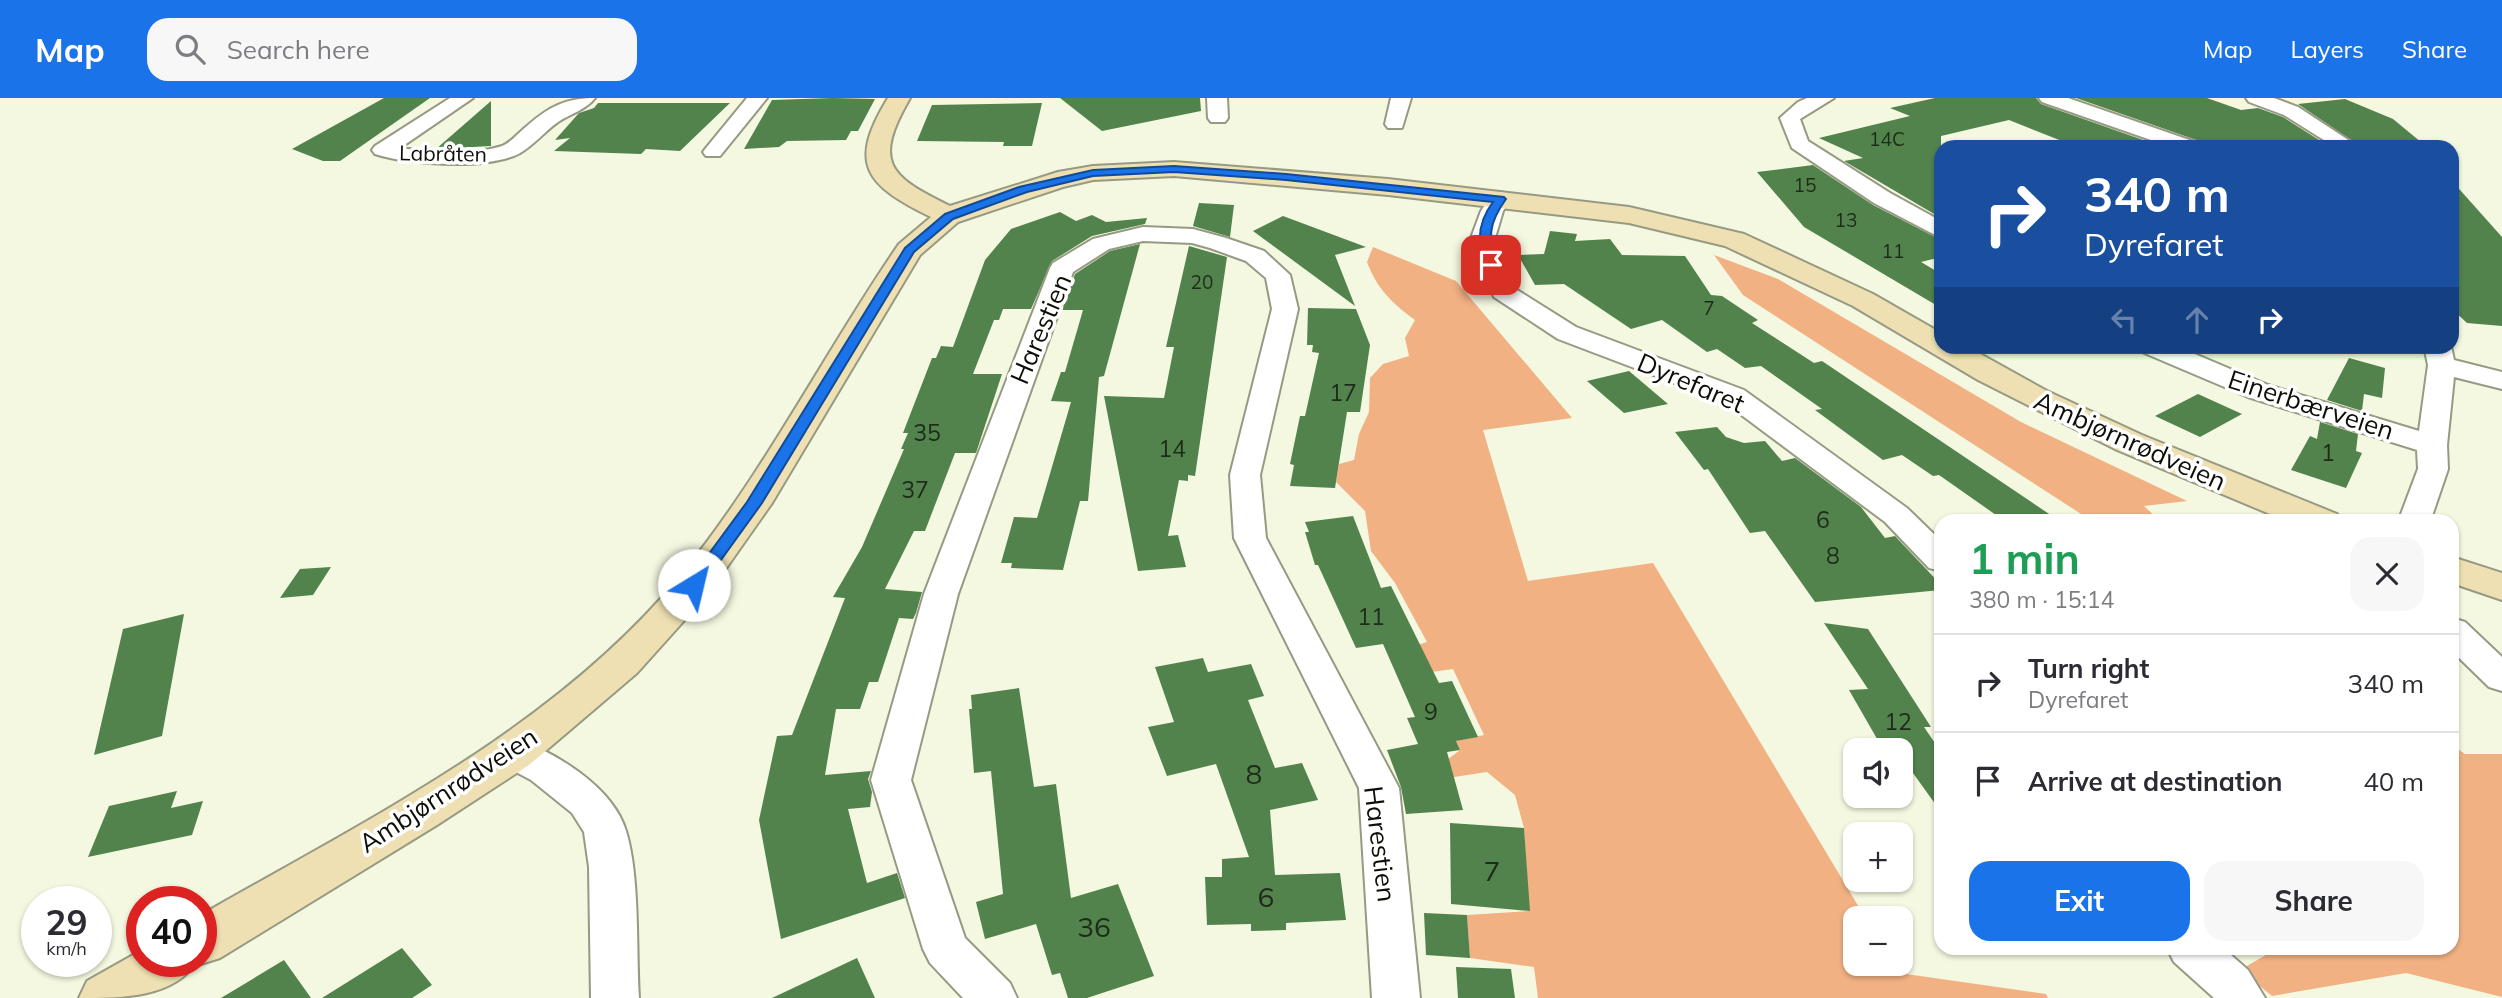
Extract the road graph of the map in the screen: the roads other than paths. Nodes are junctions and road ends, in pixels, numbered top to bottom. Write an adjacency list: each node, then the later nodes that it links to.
1 (463, 98): 2 (street, Labråten)
2 (585, 98)
3 (757, 98): 12 (street)
4 (899, 98): 14 (street)
5 (1401, 98): 9 (street)
6 (1824, 98): 15 (street)
7 (2049, 98): 10 (street)
8 (2256, 98): 11 (street)
9 (1395, 124)
10 (2170, 140)
11 (2338, 140)
12 (713, 152)
13 (1500, 199): 14 (street, Ambjørnrødveien); 16 (street, Ambjørnrødveien); 24 (street, Dyrefaret)
14 (949, 216): 29 (street, Ambjørnrødveien)
15 (1934, 227)
16 (1934, 342)
17 (1955, 354): 22 (street, Ambjørnrødveien)
18 (2171, 354): 21 (street, Einerbærveien)
19 (2440, 356): 20 (street); 21 (street)
20 (2502, 381)
21 (2432, 445): 23 (street)
22 (2303, 514)
23 (2417, 514)
24 (1934, 554)
25 (2459, 572): 26 (street)
26 (2502, 587)
27 (2459, 637): 28 (street)
28 (2502, 678)
29 (513, 753): 30 (street, Ambjørnrødveien); 35 (street)
30 (217, 933)
31 (2197, 955): 33 (street)
32 (142, 977): 34 (street)
33 (2236, 991)
34 (106, 998)
35 (615, 998)
36 (993, 998): 37 (street, Harestien)
37 (1395, 998)

